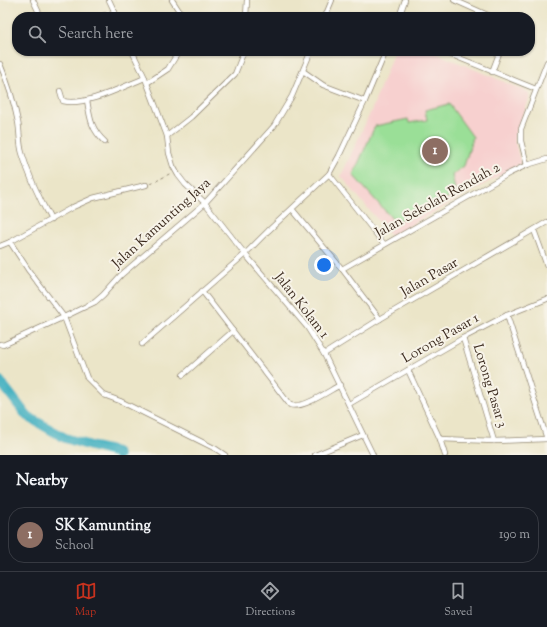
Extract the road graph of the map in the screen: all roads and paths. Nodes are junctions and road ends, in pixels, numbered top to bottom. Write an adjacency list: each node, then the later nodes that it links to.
1 (33, 0): 8 (street)
2 (109, 0): 9 (street)
3 (172, 0): 10 (street)
4 (247, 0): 11 (street)
5 (332, 0): 12 (street)
6 (405, 0): 13 (street)
7 (454, 0): 14 (street)
8 (39, 12)
9 (115, 12)
10 (180, 12)
11 (246, 12)
12 (327, 12)
13 (401, 12)
14 (481, 12)
15 (134, 56): 27 (street, Jalan Kolam 1)
16 (176, 56): 27 (street)
17 (242, 56): 32 (street)
18 (309, 56): 24 (street, Jalan Kamunting Jaya)
19 (384, 56): 31 (street)
20 (454, 56): 25 (street)
21 (498, 56): 25 (street)
22 (547, 62): 28 (street)
23 (0, 64): 26 (street)
24 (303, 71): 31 (street); 39 (street, Jalan Kamunting Jaya)
25 (492, 72): 28 (street)
26 (2, 74): 41 (street)
27 (146, 80): 30 (street); 32 (street, Jalan Kolam 1)
28 (536, 89): 35 (street)
29 (60, 91): 30 (street)
30 (87, 100): 33 (street)
31 (366, 101): 37 (street)
32 (167, 136): 36 (street, Jalan Kolam 1)
33 (105, 142)
34 (547, 159): 35 (street, Jalan Sekolah Rendah 2)
35 (527, 165): 45 (street, Jalan Sekolah Rendah 2)
36 (175, 170): 38 (path); 39 (street, Jalan Kolam 1)
37 (329, 174): 40 (street); 45 (street)
38 (146, 185): 41 (street)
39 (205, 203): 47 (street, Jalan Kolam 1); 53 (street, Jalan Kamunting Jaya)
40 (292, 209): 47 (street); 49 (street)
41 (51, 220): 44 (street)
42 (547, 222): 43 (street, Jalan Pasar)
43 (534, 230): 48 (street); 54 (street, Jalan Pasar)
44 (10, 242): 46 (street); 53 (street)
45 (384, 244): 49 (street, Jalan Sekolah Rendah 2)
46 (0, 246)
47 (245, 254): 50 (street); 59 (street, Jalan Kolam 1)
48 (547, 266)
49 (342, 269): 54 (street)
50 (202, 291): 55 (street); 58 (street)
51 (547, 299): 52 (street, Lorong Pasar 1)
52 (507, 315): 56 (street, Lorong Pasar 1); 66 (street)
53 (64, 317): 57 (street, Jalan Kamunting Jaya); 68 (street)
54 (380, 319): 59 (street, Jalan Pasar)
55 (234, 331): 61 (street); 62 (street)
56 (463, 338): 60 (street, Lorong Pasar 1); 67 (street, Lorong Pasar 3)
57 (0, 344)
58 (142, 344)
59 (324, 354): 62 (street, Jalan Kolam 1)
60 (408, 370): 63 (street, Lorong Pasar 1); 65 (street)
61 (183, 375)
62 (340, 385): 63 (street, Jalan Kolam 1)
63 (349, 404): 64 (street, Jalan Kolam 1)
64 (363, 435): 69 (street); 70 (street, Jalan Kolam 1)
65 (440, 439): 67 (street); 71 (street)
66 (547, 439): 67 (street)
67 (494, 441)
68 (225, 455)
69 (315, 455)
70 (373, 455)
71 (446, 455)

